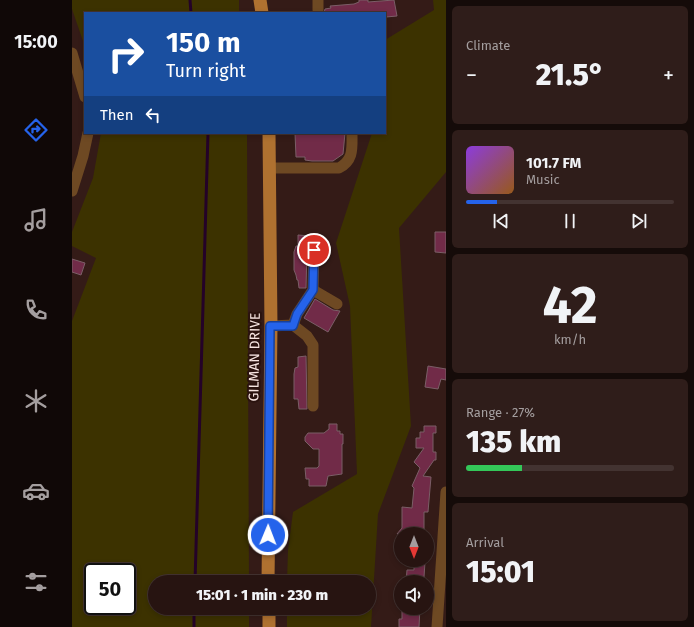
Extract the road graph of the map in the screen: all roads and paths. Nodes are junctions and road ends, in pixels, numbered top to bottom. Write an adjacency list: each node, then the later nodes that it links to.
1 (260, 0): 2 (main road)
2 (262, 12)
3 (72, 53): 4 (street)
4 (74, 67): 5 (street)
5 (84, 93)
6 (88, 134): 10 (street)
7 (269, 134): 9 (main road, GILMAN DRIVE)
8 (352, 134): 9 (street)
9 (270, 168): 14 (main road, GILMAN DRIVE)
10 (72, 191)
11 (314, 250): 12 (street)
12 (313, 290): 13 (street); 15 (street)
13 (337, 304)
14 (270, 326): 15 (street); 18 (main road, GILMAN DRIVE)
15 (293, 326): 16 (street)
16 (313, 406)
17 (446, 492): 21 (street)
18 (268, 575)
19 (269, 615): 20 (main road)
20 (269, 627)
21 (437, 627)

